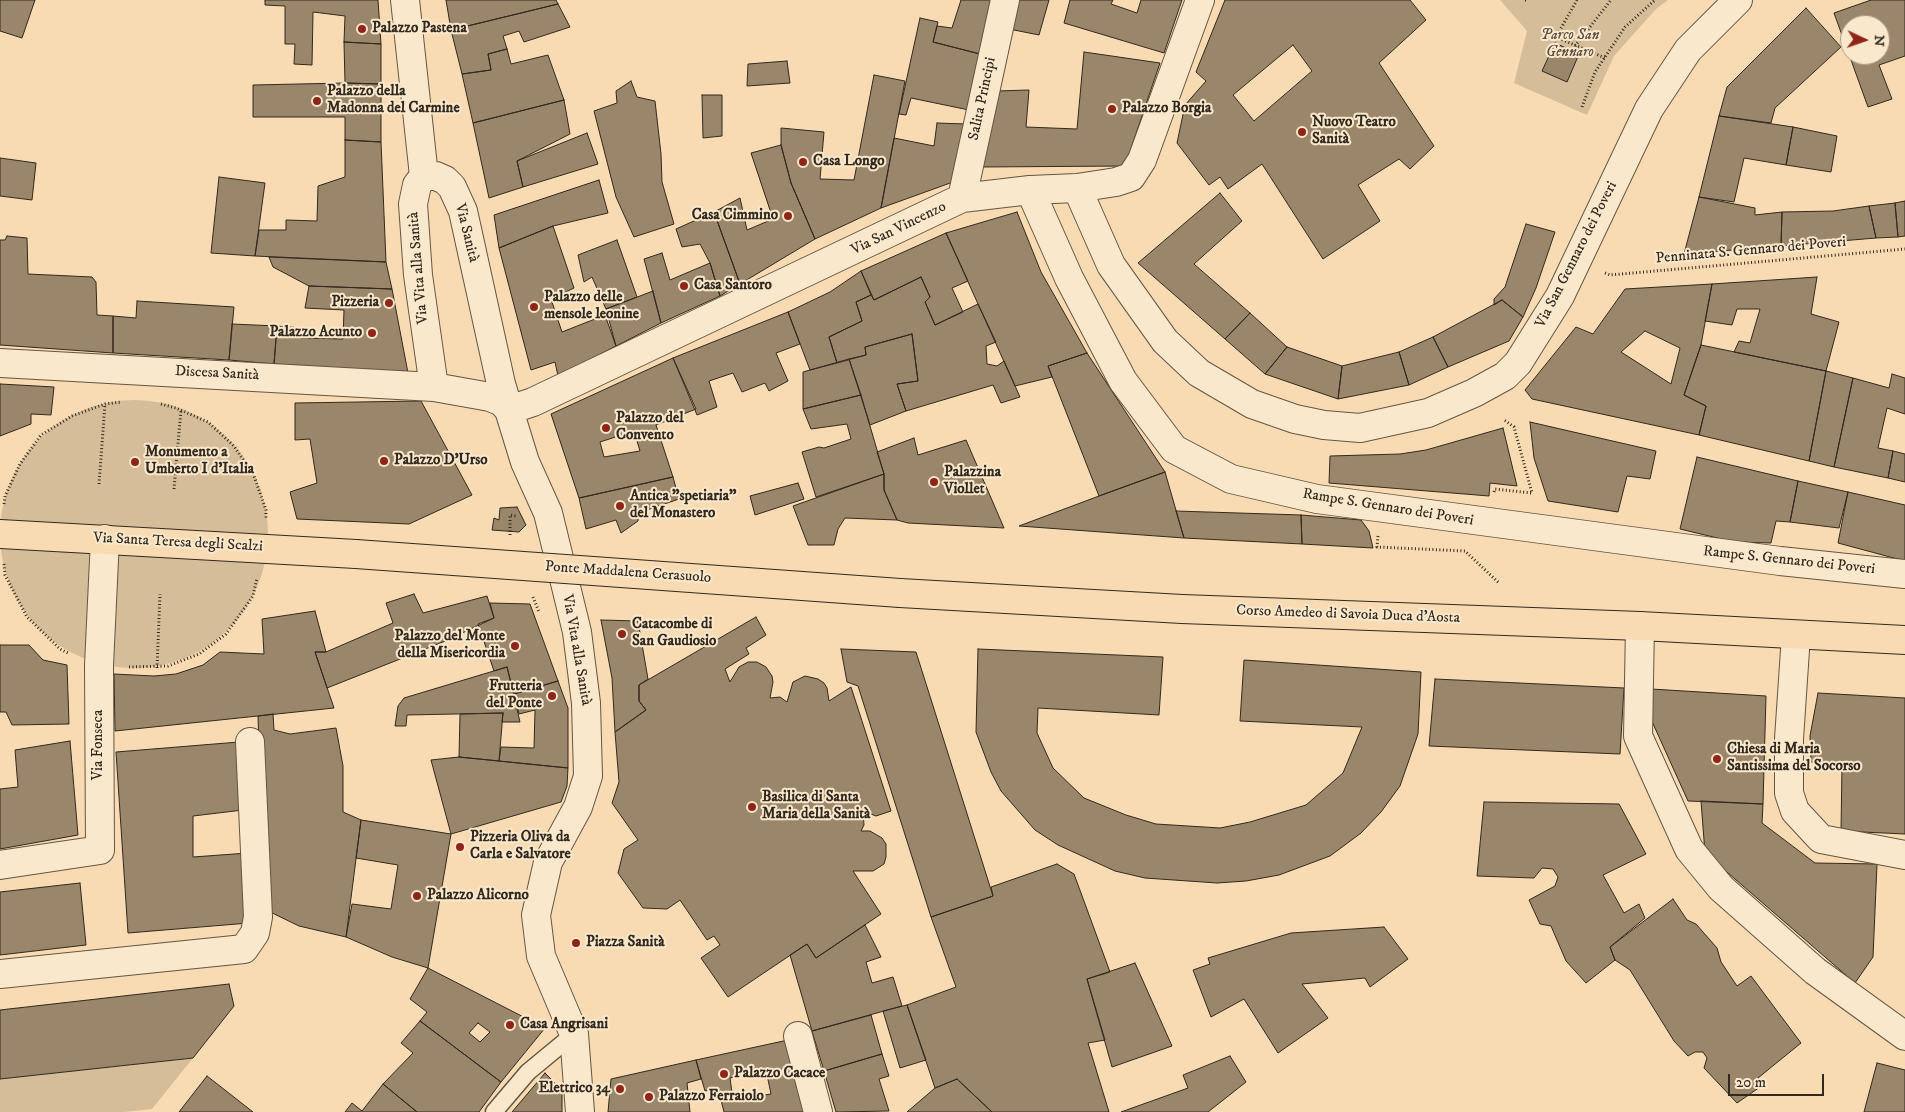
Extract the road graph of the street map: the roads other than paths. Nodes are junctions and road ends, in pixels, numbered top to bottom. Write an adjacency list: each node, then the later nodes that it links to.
1 (405, 0): 5 (street)
2 (1005, 0): 8 (street, Salita Principi)
3 (1200, 0): 6 (street, Via San Vincenzo)
4 (1738, 0): 6 (street, Via San Gennaro dei Poveri)
5 (424, 176): 10 (street, Via Sanità); 11 (street, Via Vita alla Sanità)
6 (1077, 188): 7 (street, Via San Vincenzo)
7 (1030, 190): 8 (street, Via San Vincenzo); 17 (street, Rampe S. Gennaro dei Poveri)
8 (962, 198): 13 (street, Via San Vincenzo)
9 (0, 363): 11 (street, Discesa Sanità)
10 (496, 366): 12 (street); 13 (street, Via Vita alla Sanità)
11 (434, 387): 12 (street)
12 (470, 392): 13 (street)
13 (509, 410): 26 (street, Via Vita alla Sanità)
14 (2, 533): 15 (main road, Via Santa Teresa degli Scalzi)
15 (105, 539): 16 (main road, Via Santa Teresa degli Scalzi); 24 (street, Via Fonseca)
16 (356, 554): 18 (main road, Ponte Maddalena Cerasuolo, bridge)
17 (1905, 574)
18 (900, 593): 19 (main road, Corso Amedeo di Savoia Duca d'Aosta)
19 (1640, 626): 20 (main road, Corso Amedeo di Savoia Duca d'Aosta); 28 (street)
20 (1796, 635): 21 (main road, Corso Amedeo di Savoia Duca d'Aosta); 23 (street)
21 (1905, 640)
22 (250, 742): 25 (street)
23 (1905, 855)
24 (0, 865)
25 (0, 974)
26 (574, 1034): 29 (lane); 30 (street)
27 (798, 1036): 31 (street)
28 (1905, 1036)
29 (494, 1112)
30 (580, 1112)
31 (818, 1112)

